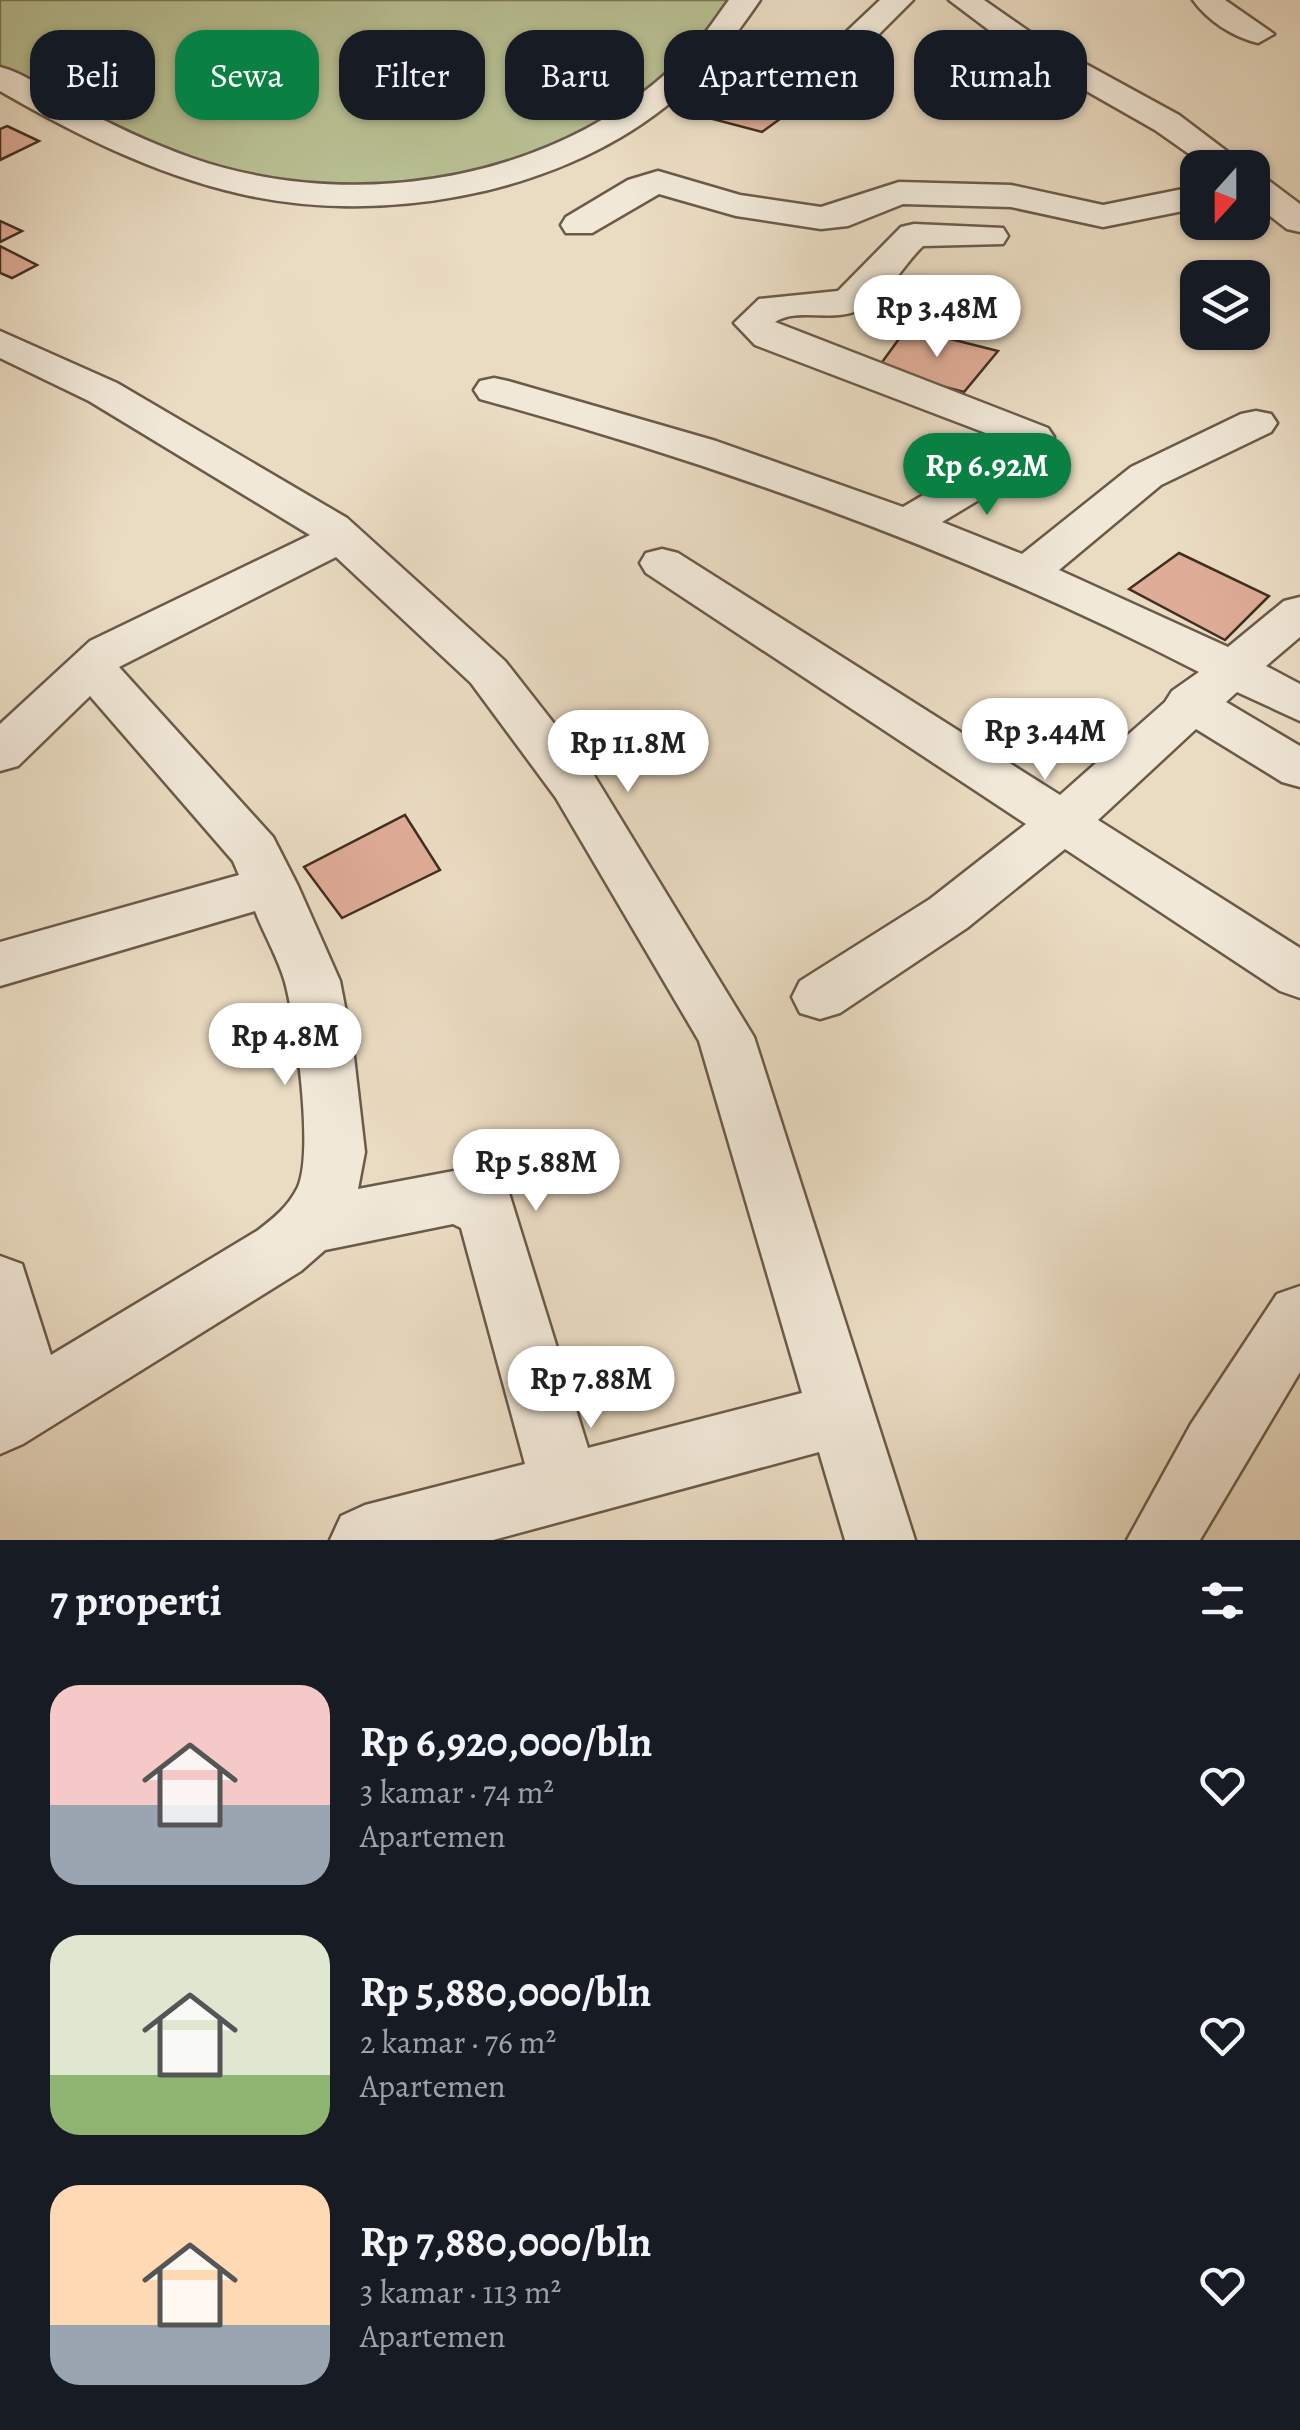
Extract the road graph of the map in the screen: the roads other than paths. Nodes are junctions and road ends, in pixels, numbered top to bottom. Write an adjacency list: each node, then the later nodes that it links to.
1 (745, 0): 7 (street)
2 (898, 0): 5 (street)
3 (964, 0): 8 (street)
4 (1208, 0): 6 (street)
5 (867, 30)
6 (1258, 34)
7 (0, 77)
8 (1211, 150)
9 (1270, 198): 11 (street)
10 (1180, 201): 12 (street)
11 (1300, 221)
12 (579, 225)
13 (990, 236): 17 (street)
14 (0, 342): 18 (street)
15 (494, 390): 17 (street)
16 (1256, 423): 20 (street)
17 (906, 524): 20 (street)
18 (342, 537): 22 (street); 37 (street)
19 (662, 563): 28 (street)
20 (1027, 573): 23 (street)
21 (1300, 612): 23 (street)
22 (92, 667): 26 (street); 29 (street)
23 (1232, 668): 24 (street); 25 (street)
24 (1190, 704): 27 (street); 28 (street)
25 (1300, 704)
26 (0, 753)
27 (1300, 769)
28 (1063, 822): 31 (street); 32 (street)
29 (272, 886): 30 (street); 33 (street)
30 (0, 964)
31 (1300, 976)
32 (820, 997)
33 (308, 1226): 36 (street); 38 (street)
34 (0, 1284): 36 (street)
35 (1300, 1315): 41 (street)
36 (16, 1412)
37 (842, 1414): 38 (street); 40 (street)
38 (566, 1488): 39 (street)
39 (365, 1540)
40 (880, 1540)
41 (1162, 1540)

